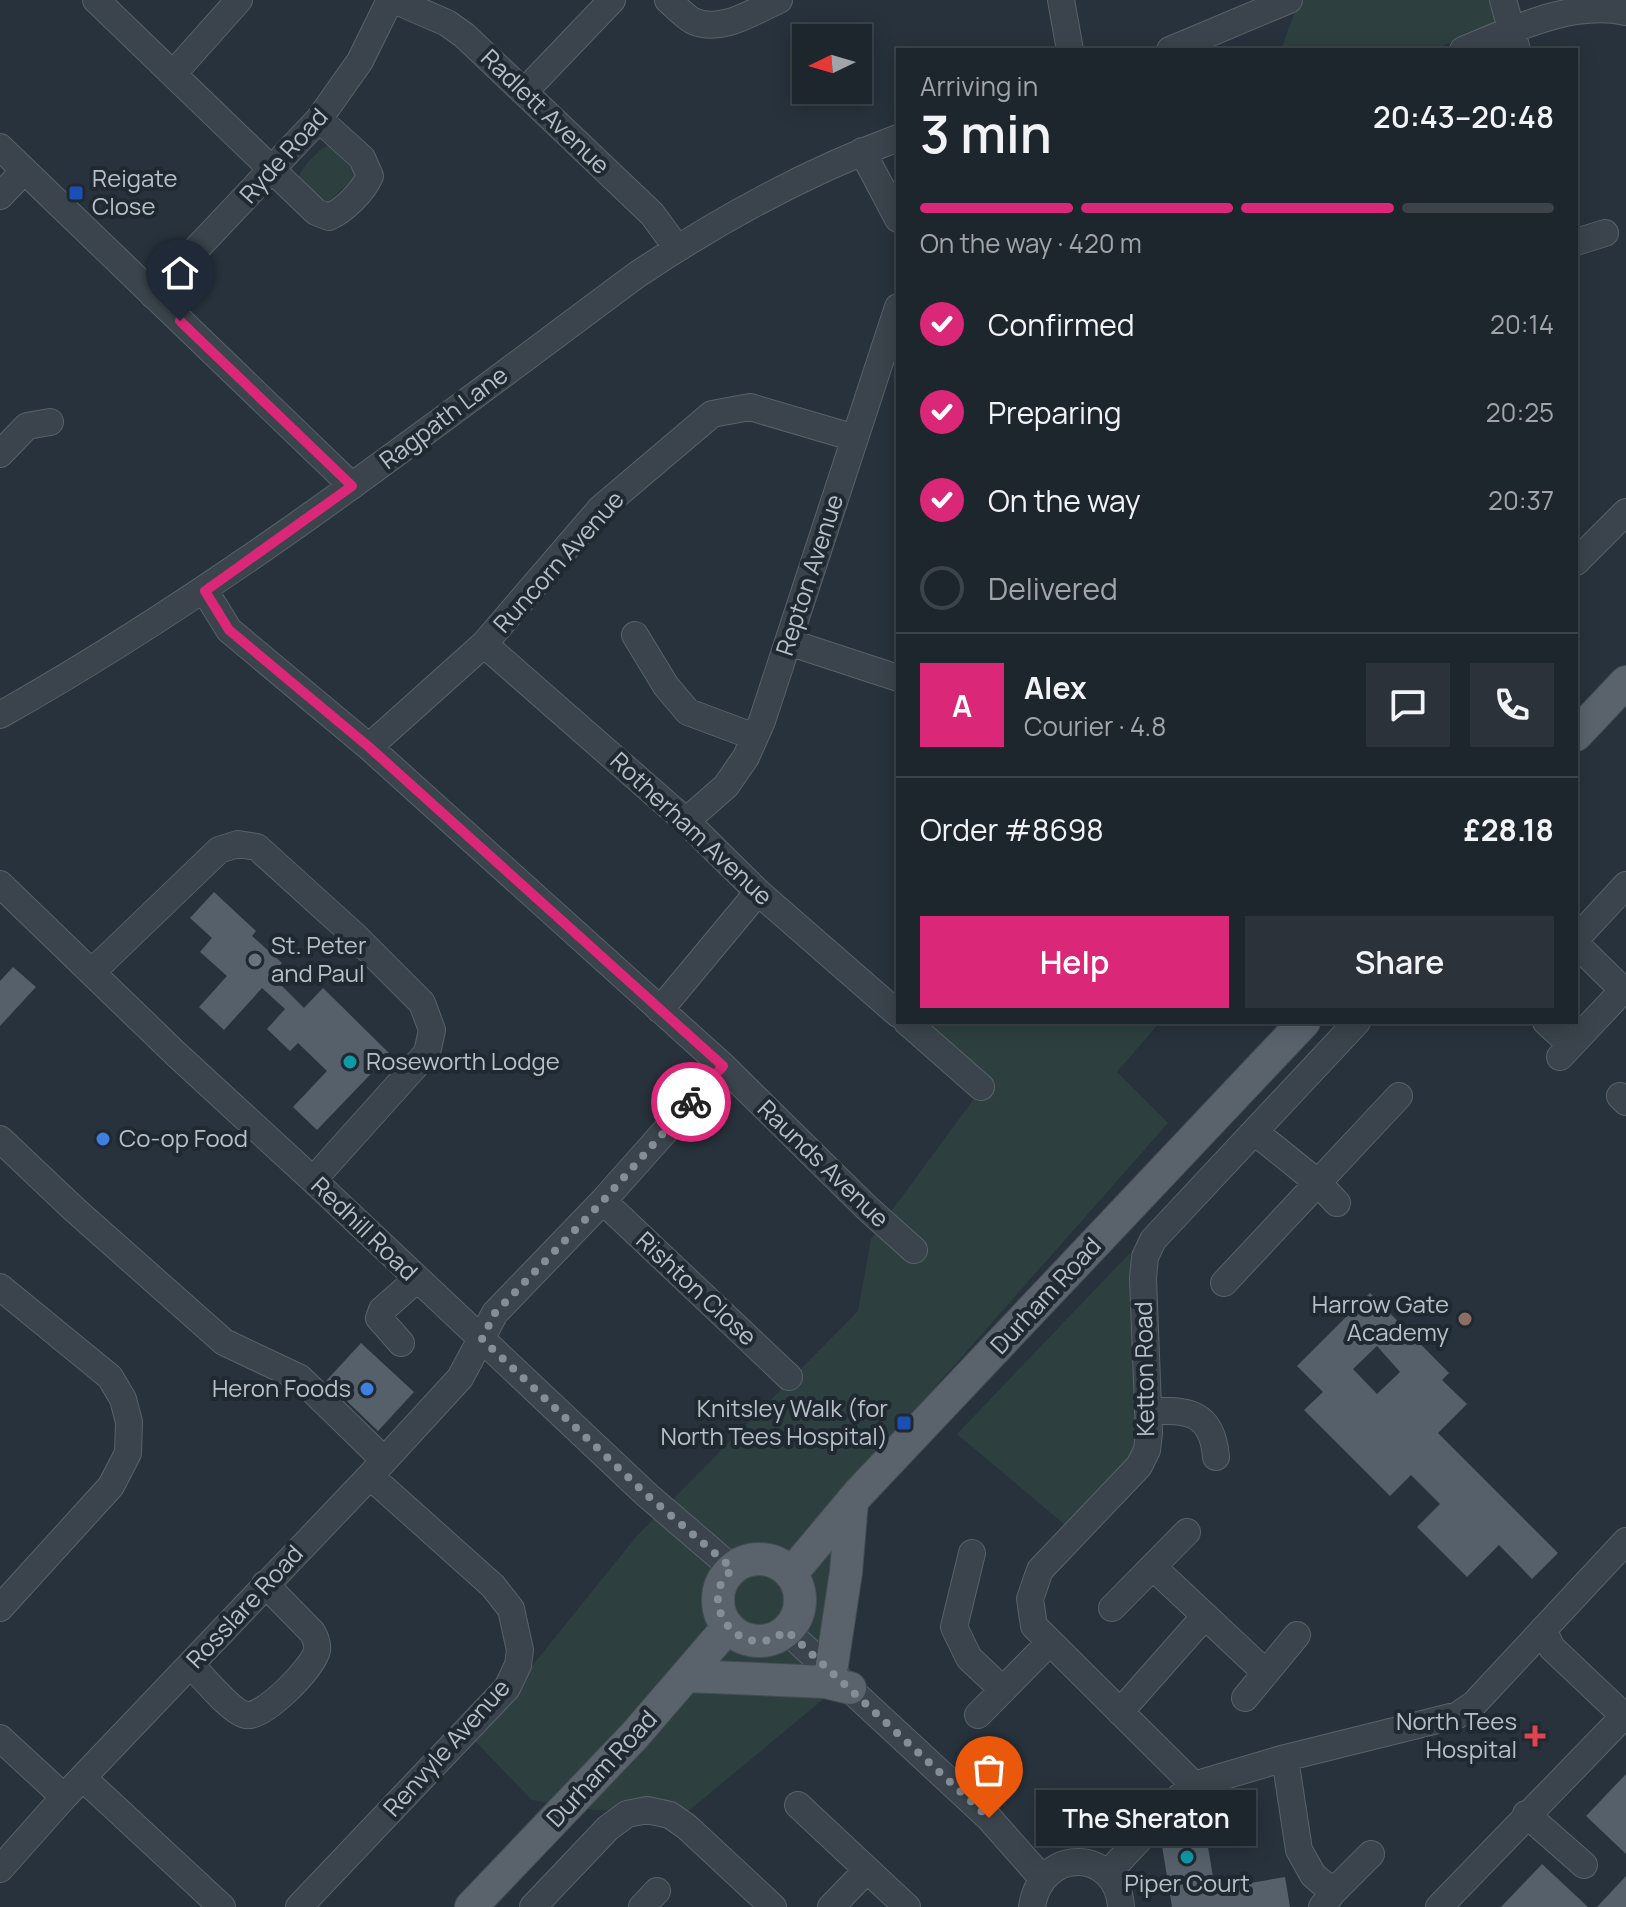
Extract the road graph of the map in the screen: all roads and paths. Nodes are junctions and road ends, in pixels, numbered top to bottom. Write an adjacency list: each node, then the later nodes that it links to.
1 (96, 0): 15 (street)
2 (239, 0): 15 (street)
3 (392, 0): 16 (street, Radlett Avenue); 17 (street, Ryde Road)
4 (612, 0): 16 (street)
5 (668, 0): 6 (street)
6 (779, 0)
7 (1061, 0): 12 (street)
8 (1289, 0): 13 (street)
9 (1503, 0): 11 (street)
10 (1626, 12): 11 (street)
11 (1514, 40): 14 (street)
12 (1070, 48)
13 (1175, 48)
14 (1473, 48)
15 (173, 74): 21 (street)
16 (525, 91): 27 (street, Radlett Avenue)
17 (319, 119): 21 (street, Ryde Road); 21 (street)
18 (896, 139): 20 (street, Ragpath Lane)
19 (0, 147): 22 (street)
20 (862, 151): 24 (street); 27 (street, Ragpath Lane)
21 (273, 170): 28 (street, Ryde Road)
22 (24, 171): 23 (street); 28 (street)
23 (0, 196)
24 (896, 215)
25 (1605, 233): 26 (street)
26 (1578, 238)
27 (677, 248): 34 (street, Ragpath Lane)
28 (153, 295): 34 (street)
29 (896, 321): 30 (street, Repton Avenue)
30 (888, 375): 32 (street, Repton Avenue)
31 (50, 422): 33 (street)
32 (855, 438): 39 (street, Repton Avenue); 40 (street, Runcorn Avenue)
33 (0, 454)
34 (352, 486): 37 (street, Ragpath Lane)
35 (1626, 512): 36 (street)
36 (1578, 560)
37 (205, 591): 43 (street, Ragpath Lane); 46 (street, Raunds Avenue)
38 (635, 635): 45 (street)
39 (788, 642): 41 (street); 45 (street, Repton Avenue)
40 (484, 644): 46 (street, Runcorn Avenue); 47 (street, Rotherham Avenue)
41 (896, 677)
42 (1626, 682): 44 (main road)
43 (0, 715)
44 (1578, 733)
45 (755, 737): 47 (street, Repton Avenue)
46 (369, 747): 55 (street, Raunds Avenue)
47 (686, 821): 50 (street, Rotherham Avenue)
48 (0, 884): 53 (street, Redhill Road)
49 (1626, 885): 51 (street)
50 (758, 892): 55 (street); 56 (street, Rotherham Avenue)
51 (1578, 939)
52 (1578, 943): 54 (street)
53 (92, 972): 66 (street, Redhill Road); 66 (street)
54 (1624, 992): 60 (street)
55 (660, 1010): 61 (street, Raunds Avenue)
56 (896, 1012)
57 (909, 1024): 62 (street)
58 (1302, 1024): 80 (main road, Durham Road)
59 (1355, 1024): 64 (street, Ketton Road)
60 (1547, 1024)
61 (723, 1066): 68 (street, Rosslare Road); 70 (street, Raunds Avenue)
62 (980, 1086)
63 (1399, 1096): 67 (street)
64 (1255, 1132): 67 (street); 77 (street, Ketton Road)
65 (0, 1139): 79 (street, Renvyle Avenue)
66 (313, 1180): 71 (street, Redhill Road)
67 (1317, 1182): 69 (street); 72 (street)
68 (603, 1201): 74 (street, Rosslare Road); 76 (street, Rishton Close)
69 (1337, 1203)
70 (914, 1249)
71 (416, 1280): 74 (street, Redhill Road); 75 (street)
72 (1224, 1283)
73 (0, 1287): 88 (street)
74 (482, 1339): 79 (street, Rosslare Road); 85 (street, Redhill Road)
75 (401, 1343)
76 (789, 1376)
77 (1148, 1411): 78 (street); 95 (street, Ketton Road)
78 (1216, 1457)
79 (377, 1468): 87 (street, Rosslare Road); 118 (street, Renvyle Avenue)
80 (852, 1501): 86 (main road, Durham Road); 99 (main road)
81 (1187, 1532): 84 (street)
82 (1626, 1541): 92 (street)
83 (972, 1553): 100 (street)
84 (1153, 1567): 89 (street); 90 (street)
85 (732, 1568): 86 (main road); 91 (main road)
86 (791, 1574): 93 (main road)
87 (265, 1584): 96 (street, Rosslare Road); 96 (street)
88 (0, 1608)
89 (1112, 1608)
90 (1204, 1617): 97 (street); 102 (street)
91 (728, 1627): 93 (main road); 98 (main road, Durham Road)
92 (1543, 1630): 105 (street); 109 (street)
93 (787, 1631): 99 (street)
94 (1297, 1635): 97 (street)
95 (1049, 1643): 100 (street); 102 (street, Ketton Road)
96 (191, 1665): 107 (street, Rosslare Road)
97 (1266, 1673): 101 (street)
98 (687, 1676): 99 (main road); 119 (main road, Durham Road)
99 (841, 1680): 115 (street)
100 (1003, 1690): 103 (street)
101 (1245, 1698)
102 (1120, 1712): 106 (street, Ketton Road)
103 (978, 1715)
104 (0, 1738): 107 (street)
105 (1285, 1758): 106 (street); 116 (street)
106 (1194, 1785): 114 (street)
107 (74, 1788): 112 (street, Rosslare Road); 117 (street)
108 (798, 1805): 113 (street)
109 (1526, 1814): 111 (street); 126 (street)
110 (1371, 1854): 116 (street)
111 (1584, 1865)
112 (0, 1869)
113 (867, 1870): 122 (street); 123 (street)
114 (1107, 1874): 115 (street); 125 (street)
115 (1042, 1878): 124 (street)
116 (1327, 1900)
117 (222, 1907)
118 (299, 1907)
119 (471, 1907)
120 (533, 1907): 121 (street)
121 (773, 1907)
122 (831, 1907)
123 (907, 1907)
124 (1032, 1907)
125 (1121, 1907)
126 (1439, 1907)

